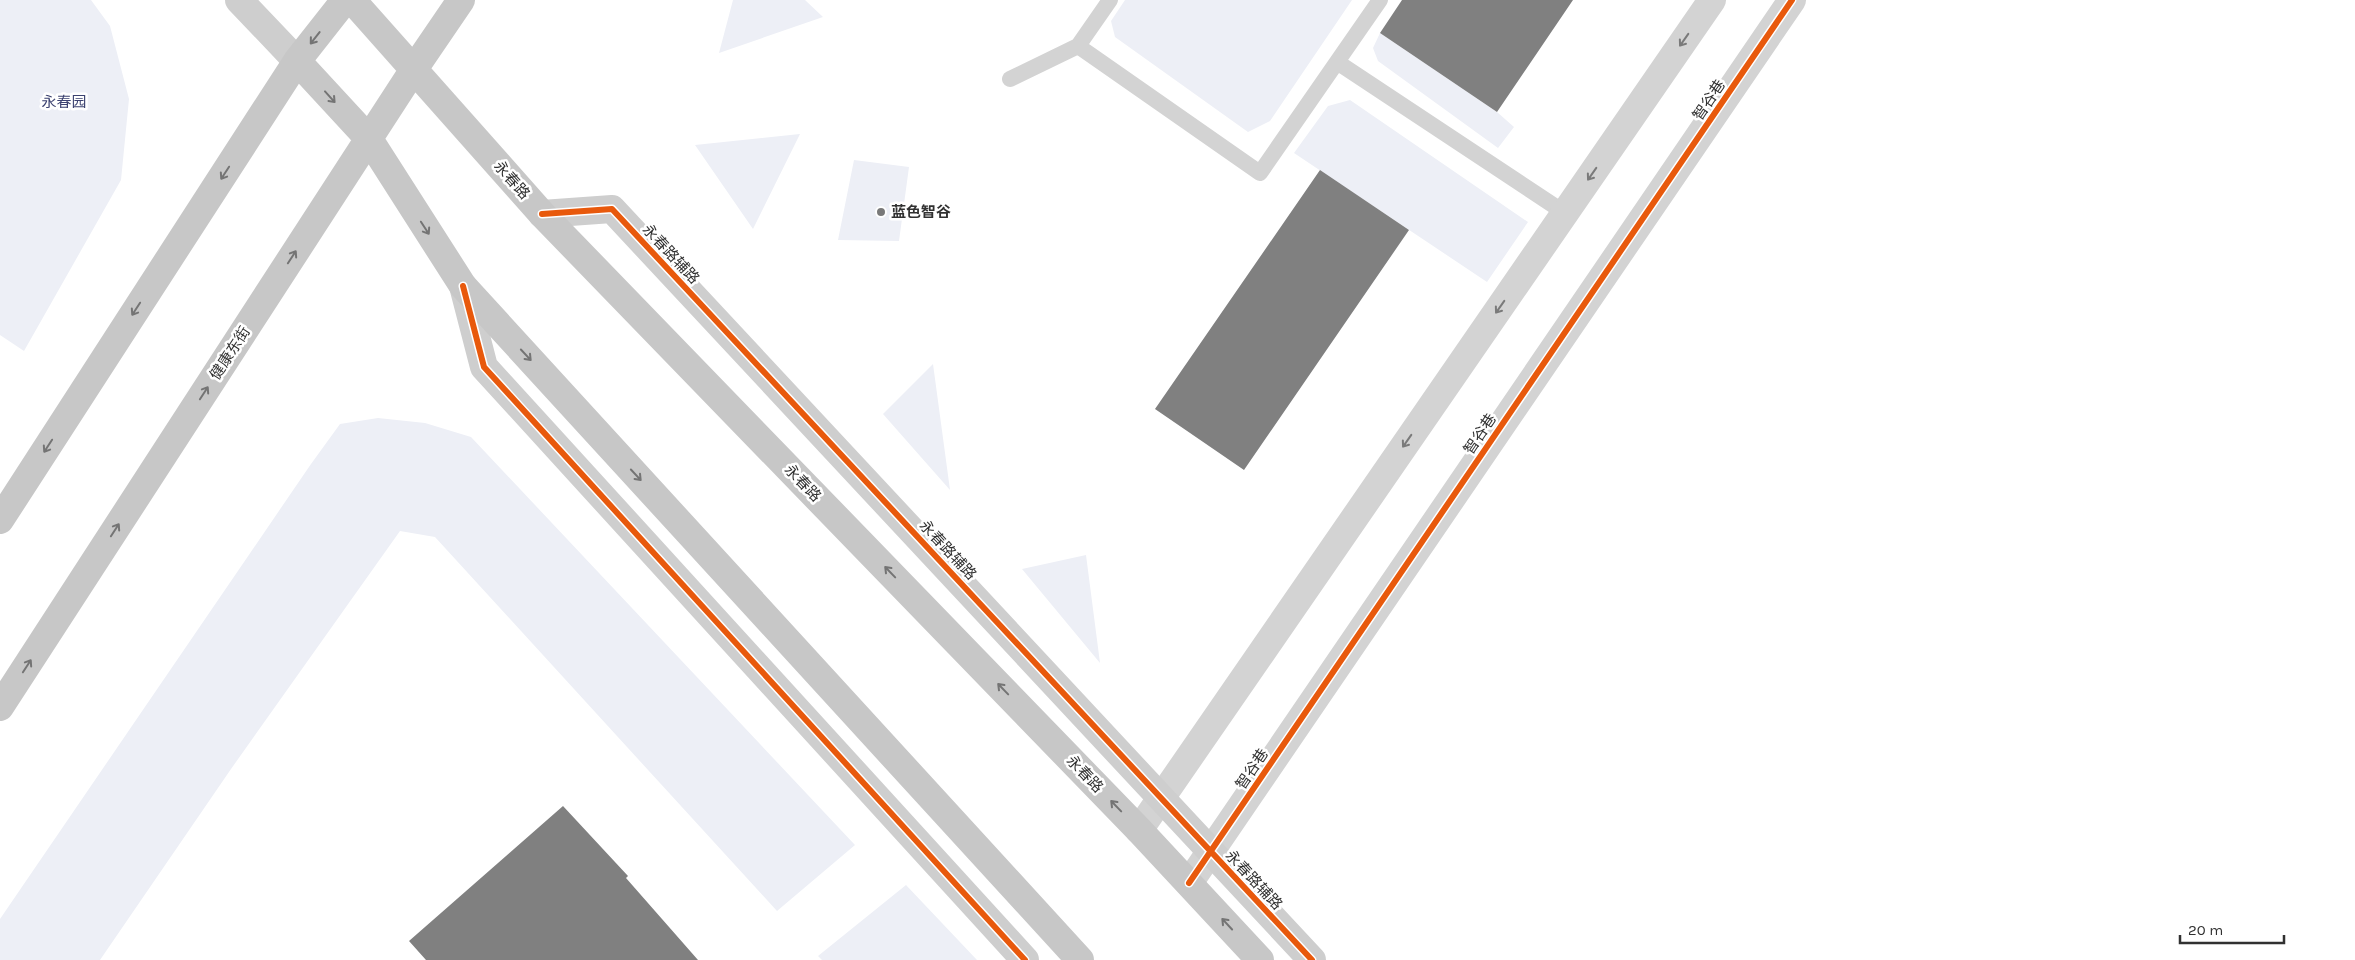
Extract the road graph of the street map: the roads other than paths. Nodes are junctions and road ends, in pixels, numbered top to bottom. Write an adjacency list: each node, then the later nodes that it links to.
1 (239, 0): 10 (street)
2 (345, 0): 10 (main road, one-way to 10)
3 (352, 0): 12 (main road, 永春路)
4 (462, 0): 12 (main road, 健康东街)
5 (1110, 0): 9 (lane)
6 (1380, 0): 11 (lane)
7 (1712, 0): 15 (street, one-way to 15)
8 (1792, 0): 22 (street, 智谷巷)
9 (1078, 46): 11 (lane); 13 (lane)
10 (297, 61): 14 (main road, one-way to 14); 18 (main road, one-way to 18)
11 (1337, 62): 15 (lane)
12 (414, 69): 14 (main road, 健康东街); 16 (main road, 永春路)
13 (1010, 79)
14 (369, 139): 17 (main road, one-way to 17); 19 (main road, 健康东街, one-way to 14)
15 (1565, 213): 20 (street, one-way to 20)
16 (542, 214): 20 (street, 永春路辅路); 21 (main road, 永春路, one-way to 16)
17 (463, 286): 24 (street); 25 (main road, one-way to 25)
18 (0, 520)
19 (0, 707)
20 (1161, 797): 21 (street); 22 (street, 永春路辅路)
21 (1139, 830): 23 (main road, 永春路)
22 (1211, 851): 23 (street, 智谷巷); 27 (street, 永春路辅路)
23 (1189, 883): 26 (main road, 永春路, one-way to 23)
24 (1025, 960)
25 (1080, 960)
26 (1260, 960)
27 (1312, 960)

